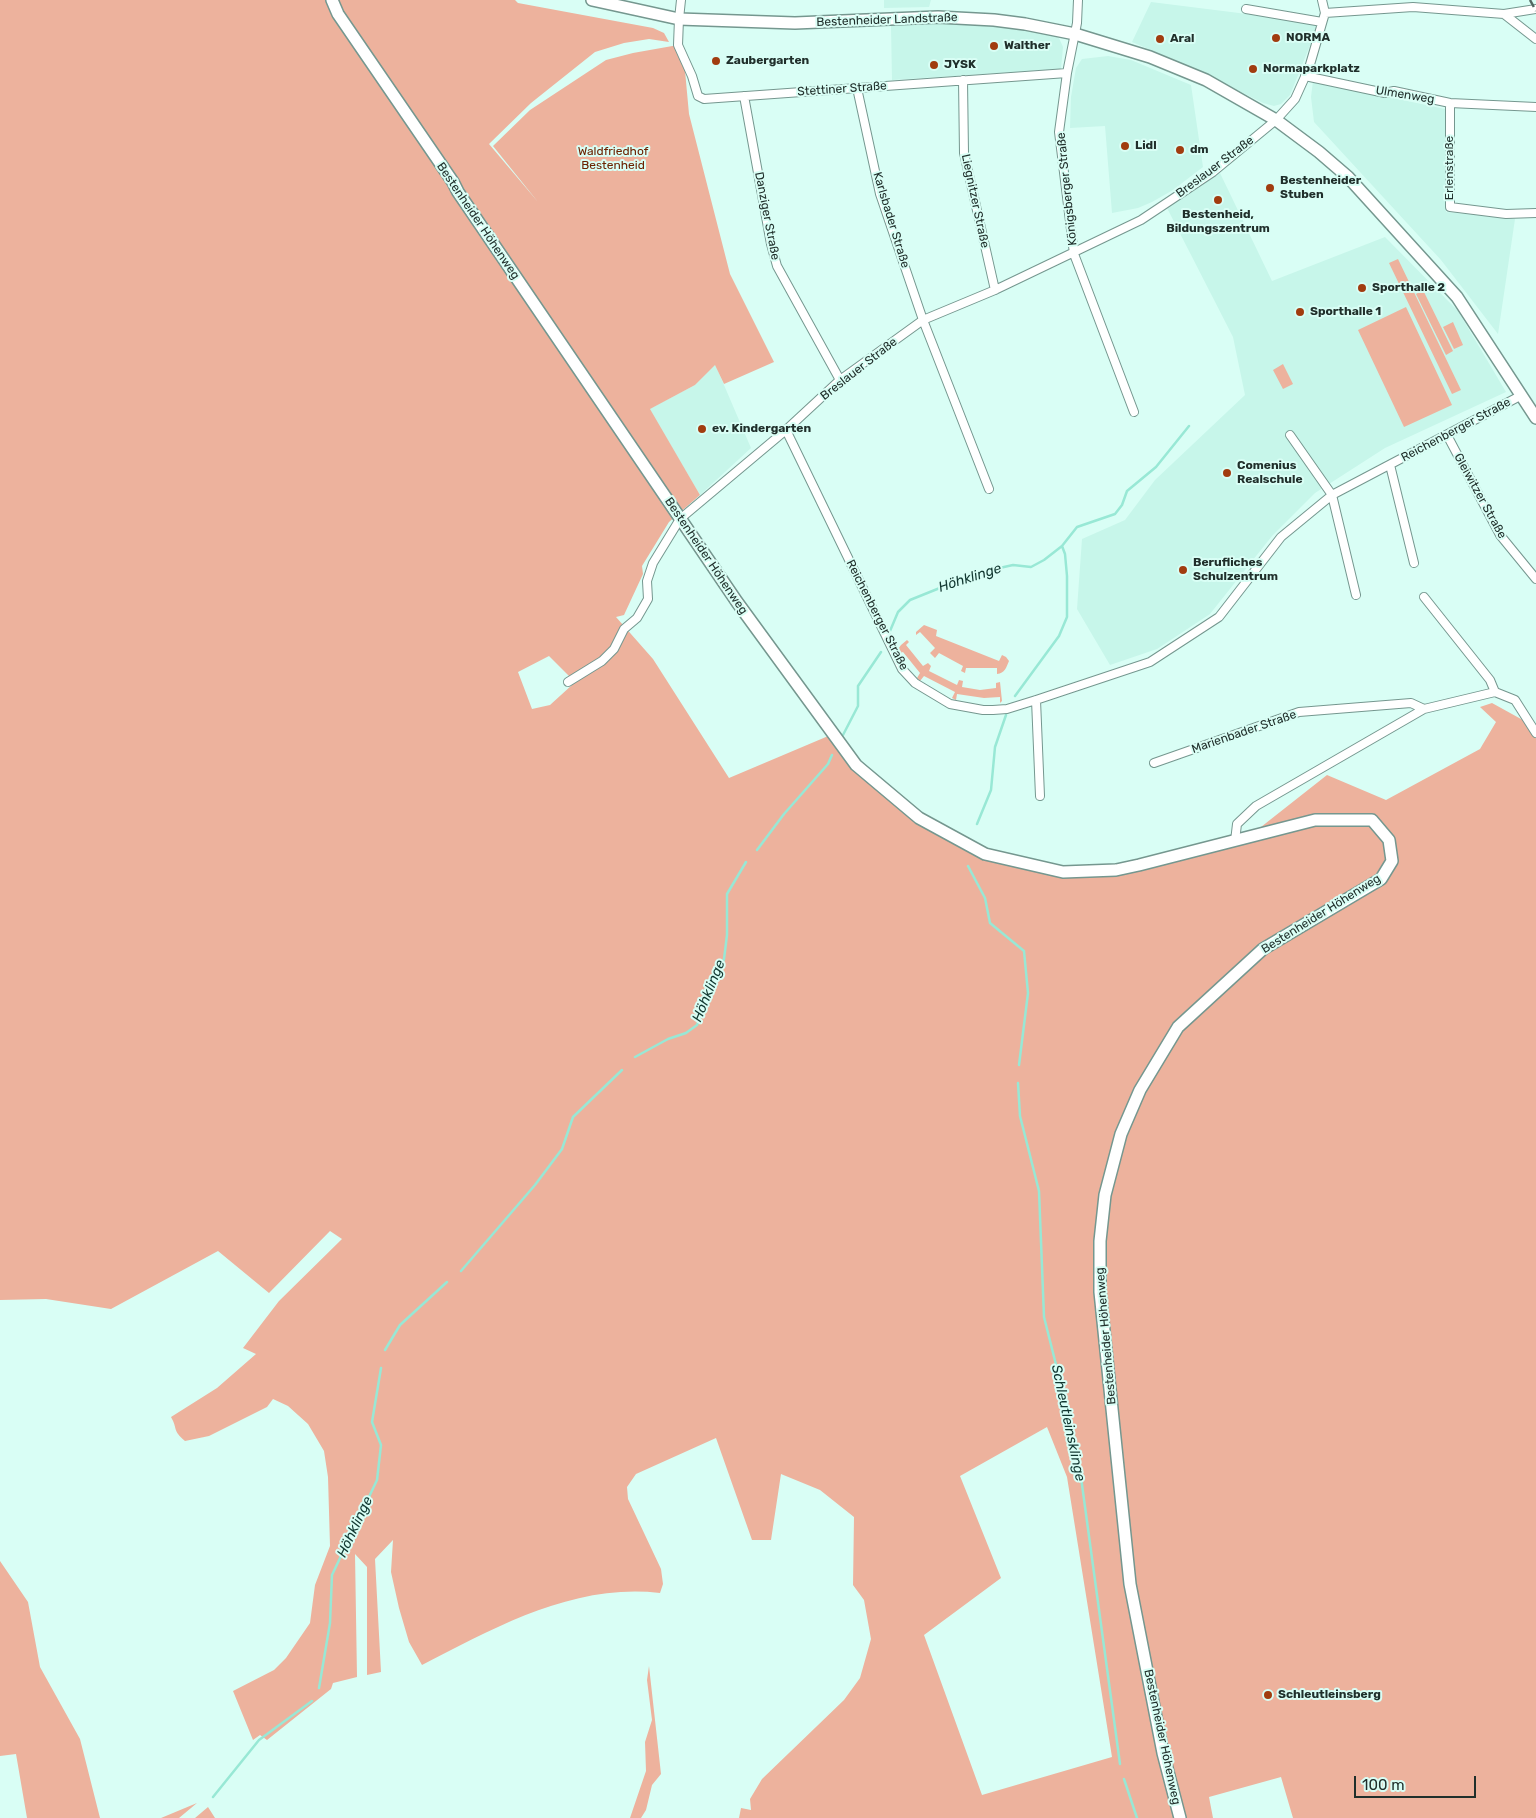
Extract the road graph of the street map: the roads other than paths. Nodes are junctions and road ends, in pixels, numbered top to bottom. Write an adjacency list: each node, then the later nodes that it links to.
1 (332, 0): 37 (street, Bestenheider Höhenweg)
2 (592, 0): 11 (street, Bestenheider Landstraße)
3 (681, 0): 11 (street)
4 (1078, 0): 13 (street, Königsberger Straße)
5 (1322, 0): 9 (street)
6 (1396, 4): 9 (street); 10 (street)
7 (1246, 9): 12 (street)
8 (1536, 10): 10 (street)
9 (1325, 13): 12 (street, Breslauer Straße)
10 (1504, 14): 14 (street)
11 (679, 19): 13 (street, Bestenheider Landstraße); 19 (street, Stettiner Straße)
12 (1322, 22): 16 (street, Breslauer Straße)
13 (1074, 34): 15 (street, Königsberger Straße); 22 (street, Bestenheider Landstraße)
14 (1536, 39)
15 (1067, 73): 17 (street, Stettiner Straße); 24 (street, Königsberger Straße)
16 (1305, 76): 20 (street, Ulmenweg); 22 (street, Breslauer Straße)
17 (963, 80): 18 (street, Stettiner Straße); 25 (street, Liegnitzer Straße)
18 (857, 88): 19 (street, Stettiner Straße); 26 (street, Karlsbader Straße)
19 (744, 96): 27 (street, Danziger Straße)
20 (1450, 103): 21 (street, Ulmenweg); 23 (street, Erlenstraße)
21 (1536, 107)
22 (1276, 120): 24 (street, Breslauer Straße); 28 (street, Bestenheider Landstraße)
23 (1536, 213)
24 (1074, 254): 25 (street, Breslauer Straße); 29 (street)
25 (995, 290): 26 (street, Breslauer Straße)
26 (923, 320): 27 (street, Breslauer Straße); 35 (street)
27 (840, 380): 31 (street, Breslauer Straße)
28 (1522, 396): 30 (street, Bestenheider Landstraße); 33 (street, Reichenberger Straße)
29 (1134, 412)
30 (1536, 418)
31 (786, 430): 37 (street, Breslauer Straße); 44 (street, Reichenberger Straße)
32 (1290, 435): 36 (street)
33 (1446, 435): 34 (street, Reichenberger Straße); 39 (street, Gleiwitzer Straße)
34 (1390, 465): 36 (street, Reichenberger Straße); 38 (street, Reichenberger Straße)
35 (989, 489)
36 (1332, 495): 40 (street); 44 (street, Reichenberger Straße)
37 (680, 519): 42 (street, Breslauer Straße); 49 (street, Bestenheider Höhenweg)
38 (1414, 563)
39 (1536, 579)
40 (1356, 595)
41 (1424, 597): 43 (street)
42 (568, 682)
43 (1495, 692): 45 (street); 46 (street)
44 (1036, 700): 48 (street)
45 (1424, 710): 47 (street, Marienbader Straße); 49 (street)
46 (1536, 733)
47 (1154, 763)
48 (1040, 796)
49 (1235, 841): 50 (street, Bestenheider Höhenweg)
50 (1180, 1818)

